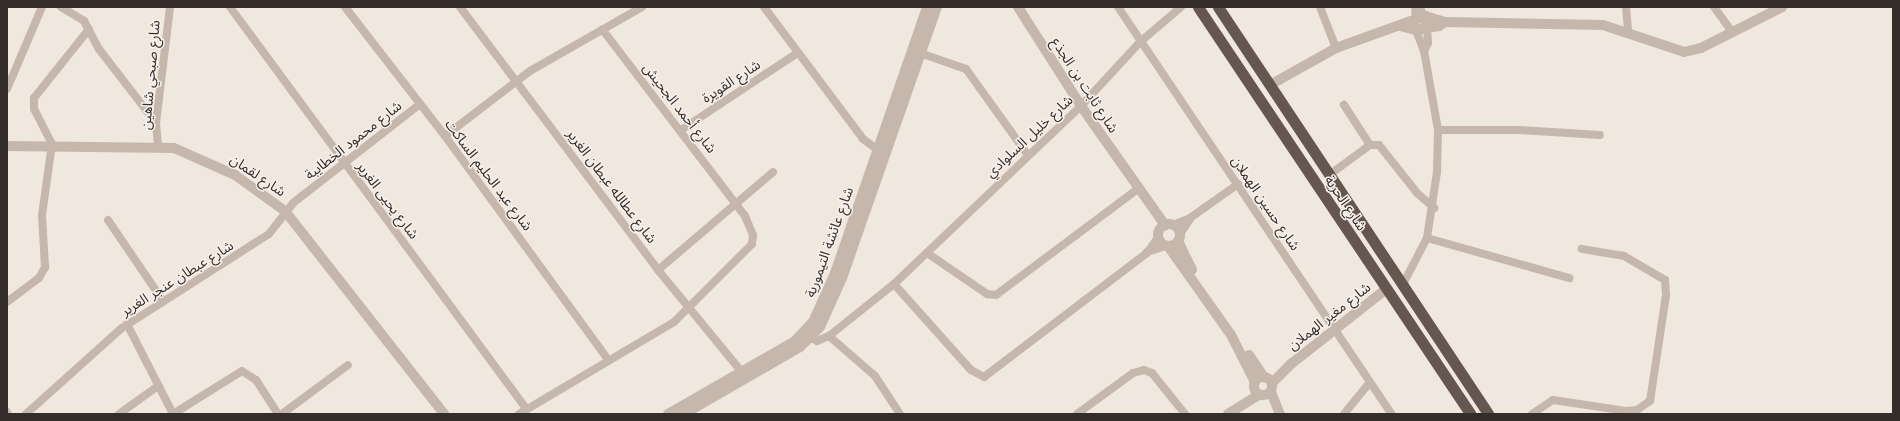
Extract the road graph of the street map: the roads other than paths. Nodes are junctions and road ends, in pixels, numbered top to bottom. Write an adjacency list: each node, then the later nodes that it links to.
1 (42, 7): 38 (street)
2 (61, 7): 26 (street)
3 (170, 7): 42 (street, شارع صبحي شاهين)
4 (230, 7): 53 (street, شارع يحيى الغرير)
5 (345, 7): 39 (street, شارع عبد الحليم الساكت)
6 (460, 7): 36 (street, شارع عطالله عبطان الغرير)
7 (642, 7): 27 (street)
8 (764, 7): 35 (street)
9 (927, 7): 51 (street, شارع عائشة التيمورية)
10 (936, 7): 34 (street, شارع عائشة التيمورية)
11 (1018, 7): 41 (street, شارع ثابت بن الجذع)
12 (1118, 7): 31 (street, شارع حسين الهملان)
13 (1181, 7): 31 (street, شارع خليل السلوادي)
14 (1198, 7): 74 (highway, شارع الحرية)
15 (1218, 7): 37 (highway, شارع الحرية)
16 (1320, 7): 32 (street)
17 (1415, 7): 22 (street)
18 (1626, 7): 29 (street)
19 (1714, 7): 30 (street)
20 (1782, 7): 30 (street)
21 (1422, 12): 22 (street); 23 (street); 25 (street)
22 (1414, 18): 24 (street); 28 (street)
23 (1445, 22): 25 (street); 29 (street)
24 (1400, 26): 28 (street); 32 (street)
25 (1427, 28): 28 (street); 33 (street)
26 (89, 29): 42 (street); 47 (street)
27 (602, 29): 36 (street); 43 (street, شارع أحمد الجحيش)
28 (1416, 30): 33 (street)
29 (1628, 30): 30 (street)
30 (1732, 32)
31 (1140, 42): 41 (street, شارع خليل السلوادي); 56 (street, شارع حسين الهملان)
32 (1336, 48): 37 (street)
33 (1424, 51): 44 (street)
34 (920, 53): 52 (street); 80 (street, شارع عائشة التيمورية)
35 (796, 54): 43 (street, شارع القويرة); 51 (street)
36 (517, 81): 46 (street); 70 (street, شارع عطالله عبطان الغرير)
37 (1270, 85): 55 (highway, شارع الحرية)
38 (7, 89)
39 (419, 105): 46 (street, شارع عبد الحليم الساكت); 53 (street, شارع محمود الخطايبة)
40 (1344, 105): 48 (street)
41 (1081, 106): 52 (street, شارع خليل السلوادي); 57 (street, شارع ثابت بن الجذع)
42 (156, 123): 50 (street, شارع صبحي شاهين)
43 (681, 130): 58 (street, شارع أحمد الجحيش)
44 (1438, 130): 45 (street); 59 (street)
45 (1600, 135)
46 (445, 136): 82 (street, شارع عبد الحليم الساكت)
47 (52, 144): 49 (street, شارع لقمان); 50 (street, شارع لقمان); 76 (street)
48 (1370, 145): 55 (street); 59 (street)
49 (7, 146)
50 (158, 146): 60 (street, شارع لقمان)
51 (877, 149): 80 (street, شارع عائشة التيمورية)
52 (1027, 154): 68 (street, شارع خليل السلوادي)
53 (344, 163): 60 (street, شارع محمود الخطايبة); 88 (street, شارع يحيى الغرير)
54 (773, 172): 58 (street)
55 (1329, 175): 73 (highway, شارع الحرية)
56 (1238, 184): 61 (street); 79 (street, شارع حسين الهملان)
57 (1137, 189): 63 (street, شارع ثابت بن الجذع); 68 (street)
58 (737, 204): 70 (street); 77 (street)
59 (1434, 208): 65 (street)
60 (285, 211): 75 (street, شارع عبطان عنجر الغرير); 94 (street, شارع لقمان)
61 (1190, 218): 63 (street); 64 (street)
62 (108, 220): 75 (street)
63 (1164, 229): 64 (street); 66 (street); 69 (street)
64 (1179, 238): 66 (street); 87 (street)
65 (1427, 238): 71 (street); 73 (street)
66 (1167, 246): 69 (street); 87 (street)
67 (1582, 249): 107 (street)
68 (927, 253): 72 (street, شارع خليل السلوادي)
69 (1147, 253): 72 (street)
70 (658, 270): 77 (street, شارع عطالله عبطان الغرير)
71 (1569, 278)
72 (894, 284): 81 (street, شارع خليل السلوادي)
73 (1402, 286): 106 (highway, شارع الحرية)
74 (1385, 290): 79 (street, شارع مغير الهملان); 105 (highway, شارع الحرية)
75 (163, 301): 78 (street, شارع عبطان عنجر الغرير)
76 (7, 302)
77 (690, 310): 82 (street); 84 (street, شارع عطالله عبطان الغرير)
78 (128, 324): 86 (street); 89 (street, شارع عبطان عنجر الغرير)
79 (1336, 328): 85 (street, شارع حسين الهملان); 87 (street, شارع مغير الهملان)
80 (808, 336): 81 (street, شارع خليل السلوادي); 84 (street, شارع عائشة التيمورية)
81 (829, 336): 98 (street)
82 (609, 361): 88 (street)
83 (348, 365): 93 (street)
84 (745, 376): 96 (street, شارع عائشة التيمورية); 97 (street, شارع عائشة التيمورية)
85 (1370, 382): 103 (street); 104 (street, شارع حسين الهملان)
86 (158, 386): 90 (street); 91 (street)
87 (1263, 386): 101 (street, شارع مغير الهملان); 102 (street)
88 (526, 409): 95 (street)
89 (26, 414)
90 (119, 414)
91 (173, 414): 92 (street)
92 (278, 414)
93 (282, 414)
94 (444, 414)
95 (519, 414)
96 (668, 414)
97 (684, 414)
98 (900, 414)
99 (1077, 414): 100 (street)
100 (1185, 414)
101 (1228, 414)
102 (1278, 414)
103 (1344, 414)
104 (1392, 414)
105 (1470, 414)
106 (1488, 414)
107 (1532, 414)

